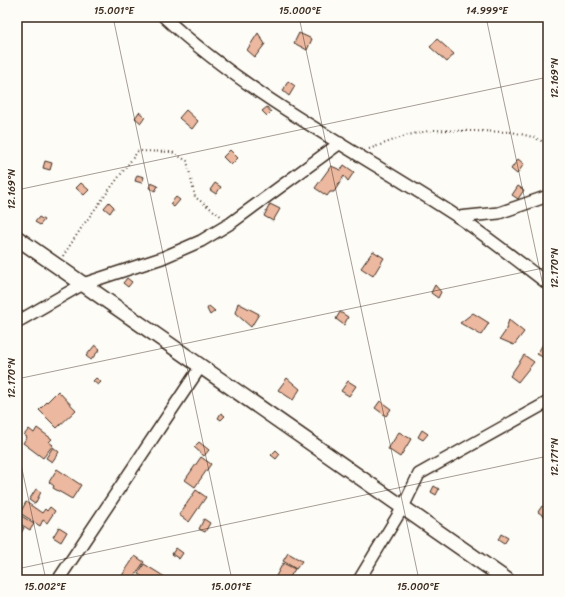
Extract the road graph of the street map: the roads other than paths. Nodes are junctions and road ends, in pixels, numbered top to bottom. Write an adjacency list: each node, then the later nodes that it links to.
1 (164, 17): 2 (street)
2 (340, 143): 4 (street); 6 (street)
3 (548, 196): 4 (street)
4 (458, 217): 7 (street)
5 (17, 238): 6 (street)
6 (84, 284): 8 (street); 9 (street)
7 (548, 284)
8 (17, 322)
9 (201, 366): 11 (street); 12 (street)
10 (548, 402): 11 (street)
11 (403, 507): 13 (street); 14 (street)
12 (58, 580)
13 (359, 580)
14 (507, 580)

